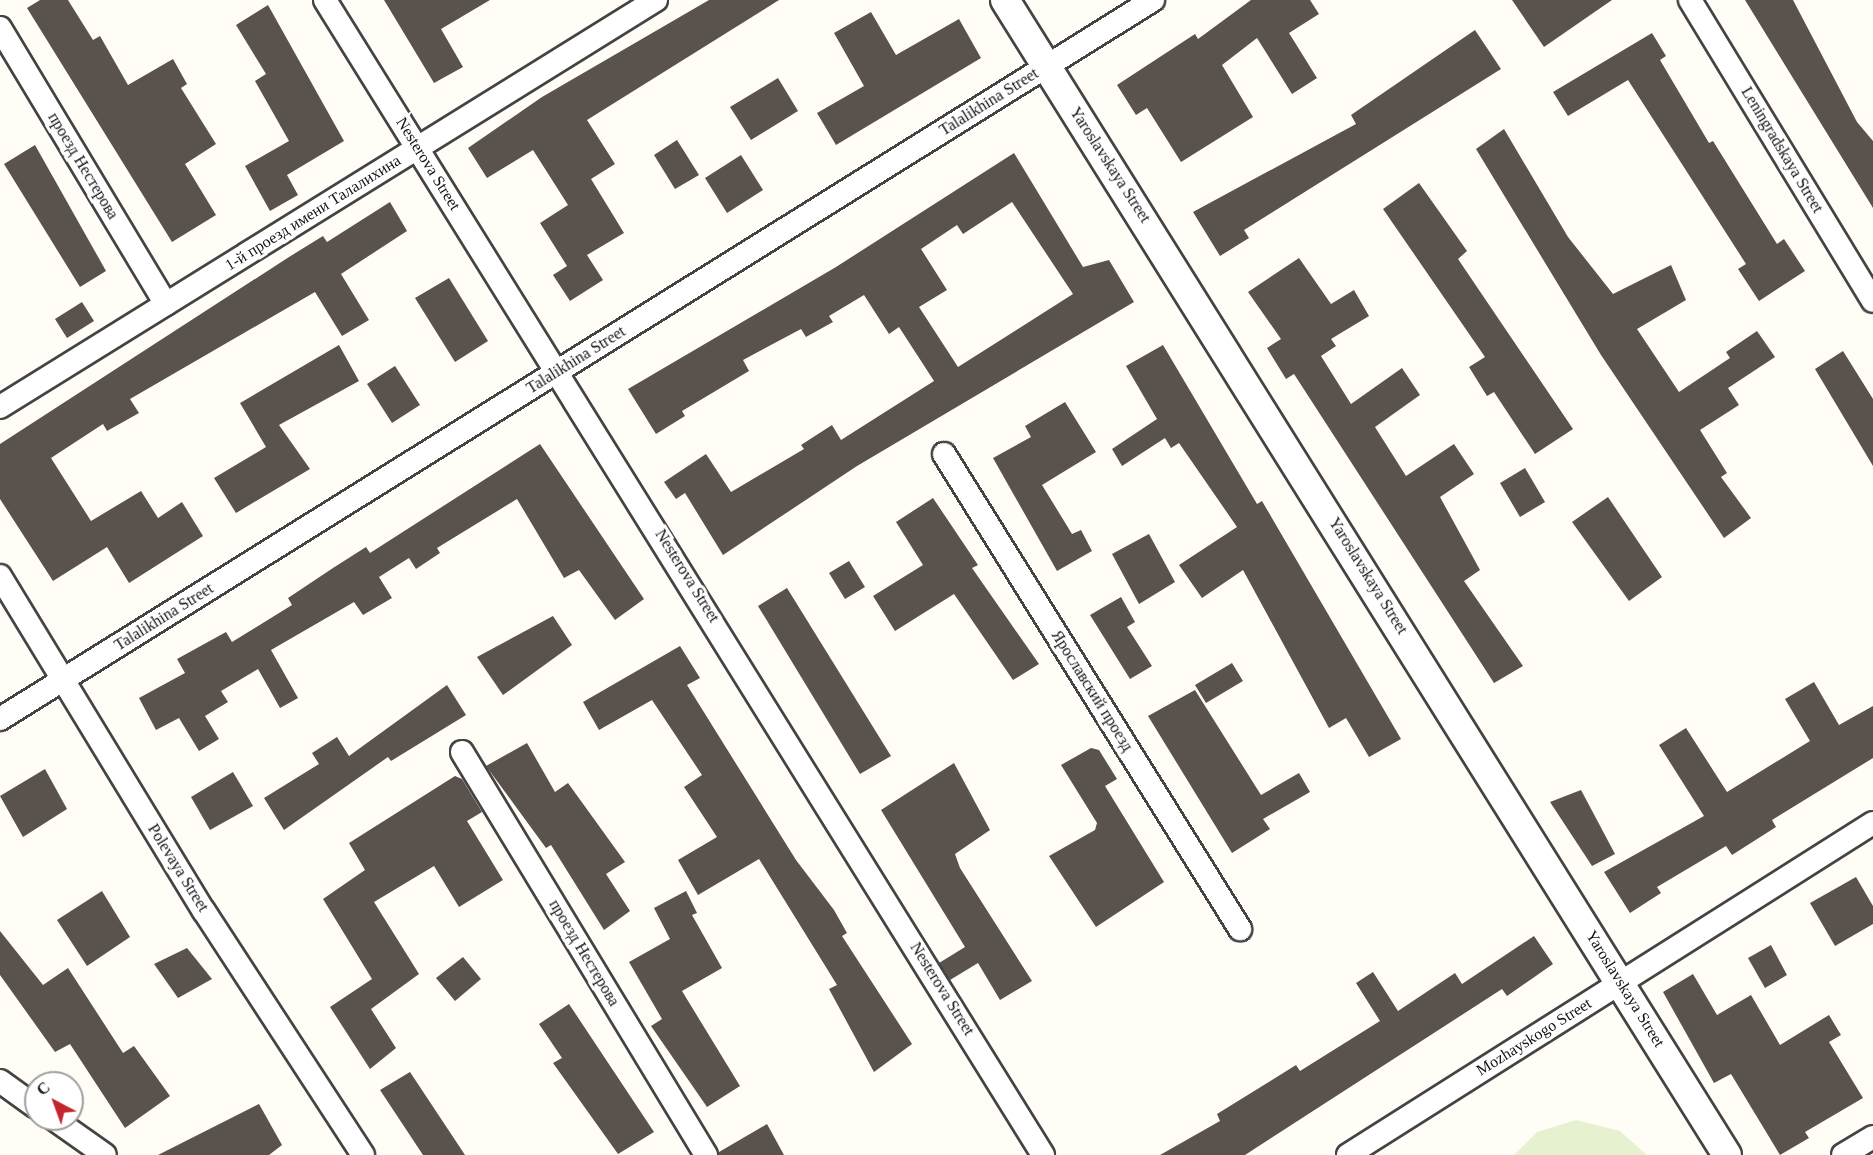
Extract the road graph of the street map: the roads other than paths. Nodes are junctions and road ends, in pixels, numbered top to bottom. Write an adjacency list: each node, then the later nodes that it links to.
1 (325, 0): 8 (street, Nesterova Street)
2 (656, 0): 8 (street, 1-й проезд имени Талалихина)
3 (1005, 0): 7 (street, Yaroslavskaya Street)
4 (1152, 0): 7 (street, Talalikhina Street)
5 (1690, 0): 9 (street, Leningradskaya Street)
6 (0, 28): 10 (street, проезд Нестерова)
7 (1047, 66): 11 (street, Talalikhina Street); 20 (street, Yaroslavskaya Street)
8 (417, 148): 10 (street, 1-й проезд имени Талалихина); 11 (street, Nesterova Street)
9 (1873, 301)
10 (165, 304): 12 (street, 1-й проезд имени Талалихина)
11 (559, 370): 15 (street, Talalikhina Street); 28 (street, Nesterova Street)
12 (0, 407)
13 (944, 454): 19 (street, Ярославский проезд)
14 (0, 576): 15 (street, Polevaya Street)
15 (62, 681): 16 (street, Talalikhina Street); 26 (street, Polevaya Street)
16 (0, 719)
17 (462, 752): 27 (street, проезд Нестерова)
18 (1873, 823): 20 (street, Mozhayskogo Street)
19 (1240, 929)
20 (1620, 982): 29 (street, Mozhayskogo Street); 30 (street, Yaroslavskaya Street)
21 (0, 1081): 22 (street)
22 (24, 1098)
23 (71, 1131): 25 (street)
24 (1873, 1137): 31 (street)
25 (105, 1155)
26 (363, 1155)
27 (706, 1155)
28 (1043, 1155)
29 (1348, 1155)
30 (1727, 1155)
31 (1843, 1155)

